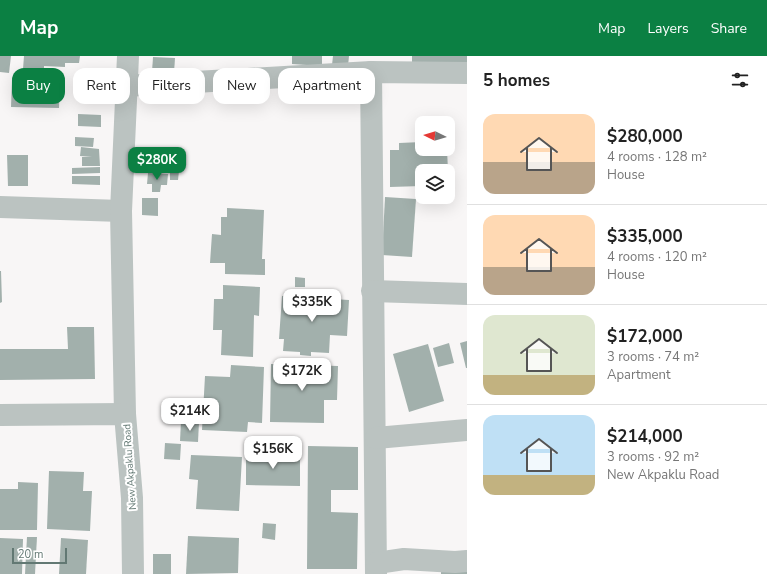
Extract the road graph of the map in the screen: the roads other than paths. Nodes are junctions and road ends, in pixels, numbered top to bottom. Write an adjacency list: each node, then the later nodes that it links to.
1 (128, 56): 2 (street)
2 (127, 68)
3 (375, 72): 4 (street)
4 (467, 73)
5 (278, 77): 6 (street)
6 (130, 86)
7 (124, 104): 10 (street)
8 (371, 104): 11 (street)
9 (0, 207): 10 (street)
10 (121, 211): 13 (street)
11 (372, 291): 12 (street); 16 (street)
12 (467, 294)
13 (125, 414): 14 (street, New Akpaklu Road); 19 (street, New Akpaklu Road)
14 (0, 415)
15 (467, 430): 16 (street)
16 (376, 438): 18 (street)
17 (467, 561): 18 (street)
18 (377, 569)
19 (133, 574)

